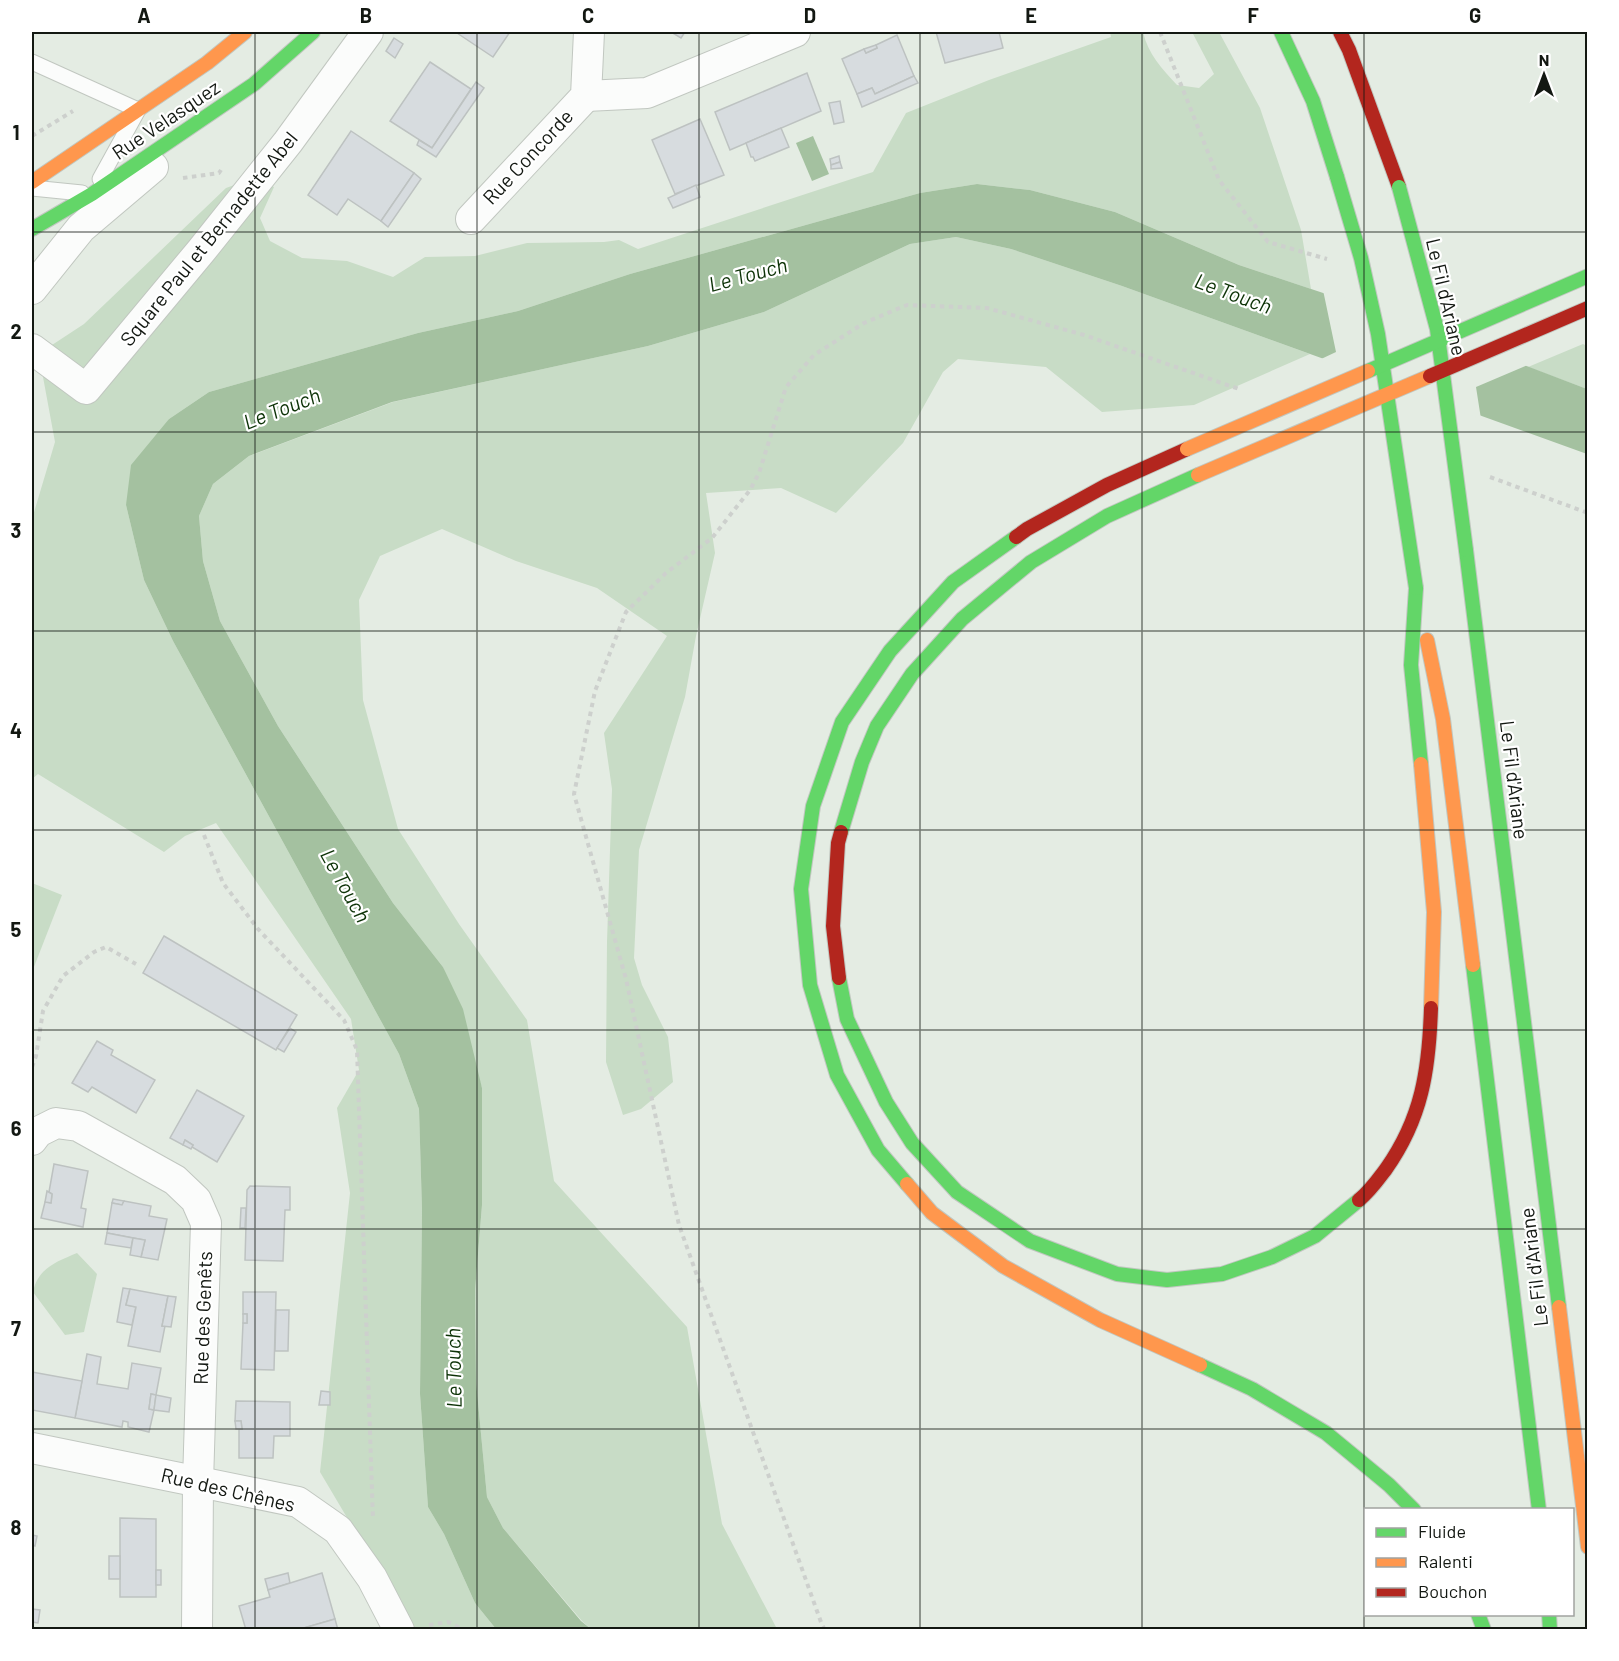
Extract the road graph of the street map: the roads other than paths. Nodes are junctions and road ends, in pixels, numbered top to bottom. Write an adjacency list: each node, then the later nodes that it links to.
1 (245, 32): 11 (main road, Rue Velasquez)
2 (314, 32): 14 (main road, Rue Velasquez)
3 (328, 32): 18 (street)
4 (368, 32): 20 (street, Square Paul et Bernadette Abel)
5 (589, 32): 10 (street, Rue Concorde)
6 (795, 32): 10 (street, Rue Concorde)
7 (1281, 32): 21 (main road, Le Fil d'Ariane, bridge)
8 (1340, 32): 27 (main road, Le Fil d'Ariane, bridge)
9 (32, 62): 11 (lane)
10 (586, 96): 15 (street, Rue Concorde)
11 (138, 110): 12 (main road, Rue Velasquez); 14 (lane)
12 (32, 182)
13 (32, 188): 14 (lane)
14 (92, 194): 16 (main road, Rue Velasquez)
15 (471, 219)
16 (34, 229)
17 (1587, 276): 25 (main road, bridge)
18 (32, 289)
19 (1587, 308): 21 (main road, bridge)
20 (32, 349)
21 (1416, 588): 26 (main road, Le Fil d'Ariane)
22 (32, 1140): 24 (street, Rue des Genêts)
23 (32, 1448): 24 (street, Rue des Chênes)
24 (198, 1482): 28 (street, Rue des Genêts); 29 (street, Rue des Chênes)
25 (1413, 1508)
26 (1539, 1508)
27 (1587, 1547)
28 (197, 1629)
29 (399, 1629)

